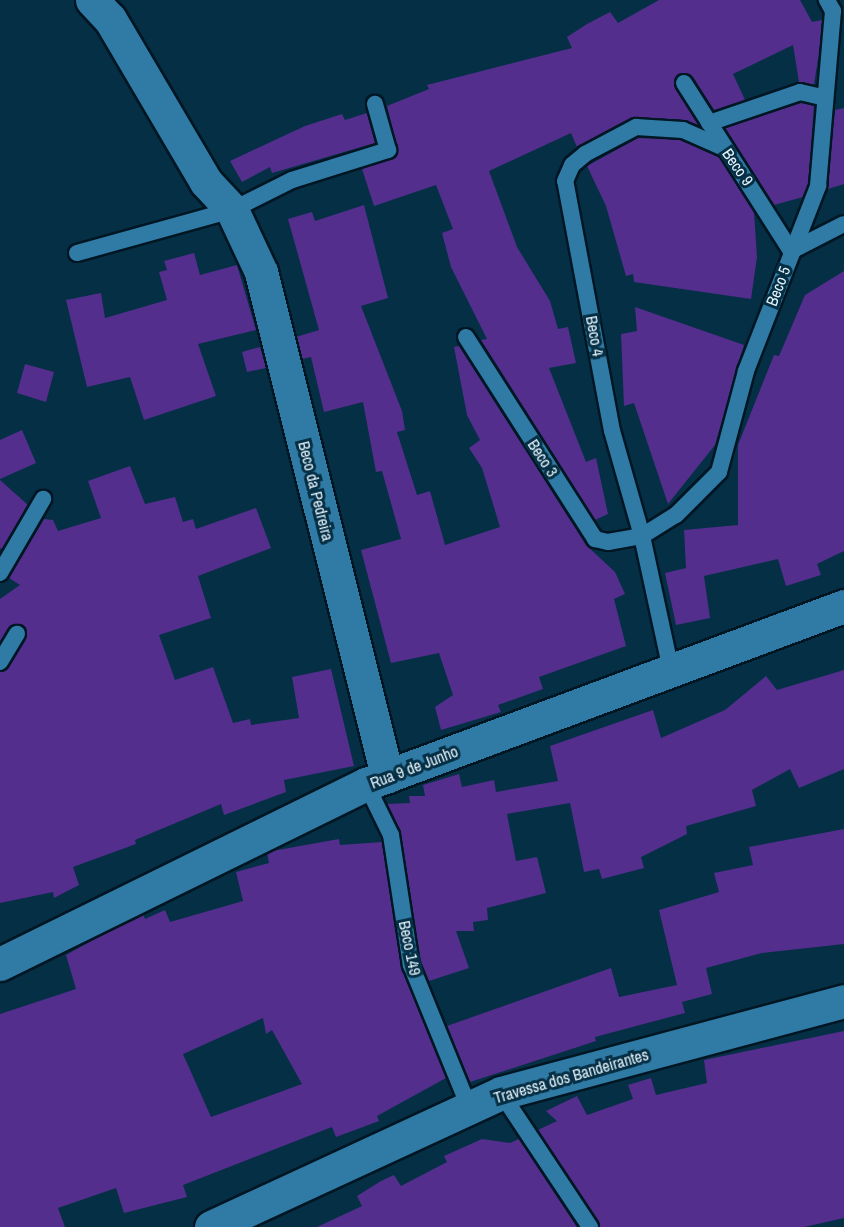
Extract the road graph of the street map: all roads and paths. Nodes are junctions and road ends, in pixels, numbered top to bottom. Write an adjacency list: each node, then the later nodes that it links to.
1 (92, 0): 8 (street, Beco da Pedreira)
2 (835, 6): 4 (lane, Beco 5)
3 (684, 83): 6 (lane, Beco 9)
4 (825, 98): 6 (lane); 10 (lane, Beco 5)
5 (375, 104): 8 (lane)
6 (709, 123): 7 (lane, Beco 9)
7 (724, 147): 10 (lane, Beco 9); 14 (lane, Beco 4)
8 (232, 210): 11 (lane); 20 (street, Beco da Pedreira)
9 (844, 224): 10 (lane)
10 (791, 251): 14 (lane, Beco 5)
11 (77, 253)
12 (466, 337): 14 (lane, Beco 3)
13 (44, 499): 15 (lane)
14 (642, 536): 19 (lane, Beco 4)
15 (0, 573)
16 (844, 606): 19 (street, Rua 9 de Junho)
17 (17, 634): 18 (lane)
18 (0, 662)
19 (671, 670): 20 (street, Rua 9 de Junho)
20 (377, 780): 21 (street, Rua 9 de Junho); 24 (lane, Beco 149)
21 (0, 964)
22 (844, 1001): 23 (street, Travessa dos Bandeirantes)
23 (501, 1093): 24 (street, Travessa dos Bandeirantes); 26 (lane)
24 (469, 1107): 25 (street, Travessa dos Bandeirantes)
25 (211, 1227)
26 (590, 1227)

